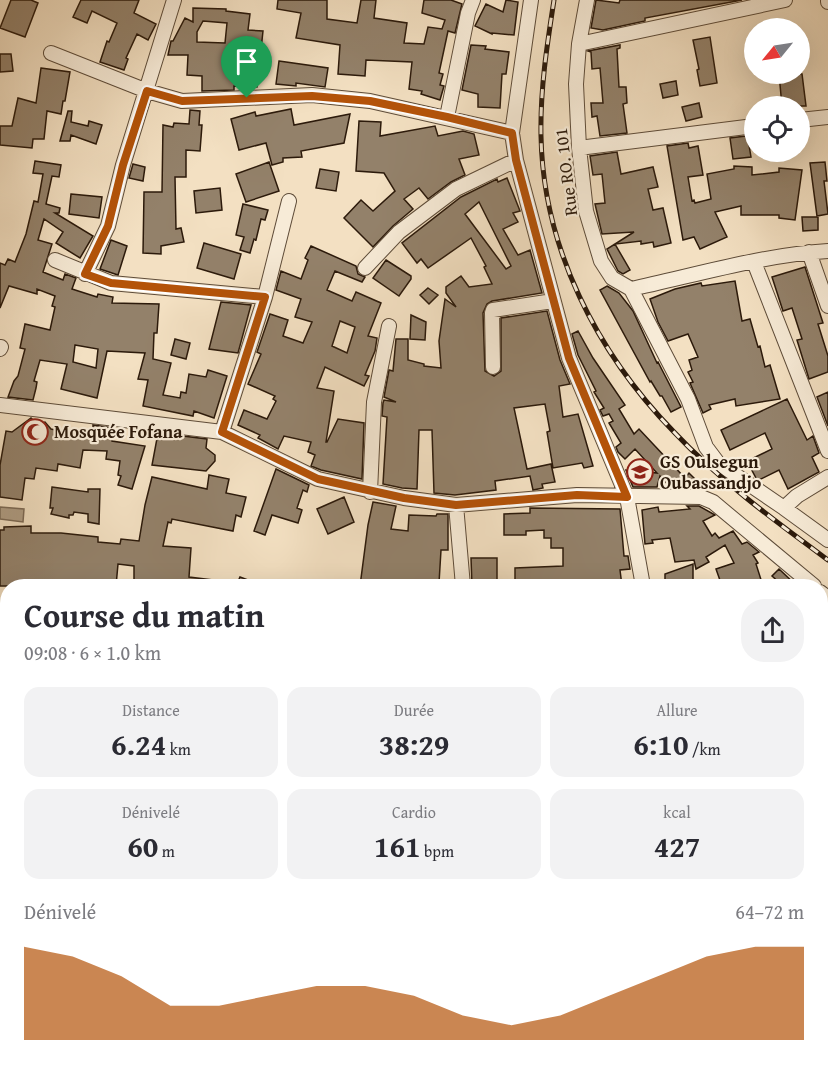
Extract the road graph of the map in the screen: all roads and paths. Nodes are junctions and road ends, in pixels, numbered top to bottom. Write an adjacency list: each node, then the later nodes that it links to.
1 (174, 0): 8 (street)
2 (473, 0): 10 (street)
3 (531, 0): 13 (street)
4 (587, 0): 6 (street, Rue RO. 101)
5 (785, 0): 6 (street)
6 (579, 44): 14 (street, Rue RO. 101)
7 (51, 52): 8 (street)
8 (147, 91): 10 (street); 22 (street)
9 (828, 115): 11 (street)
10 (447, 117): 13 (street)
11 (810, 118)
12 (744, 127): 14 (street)
13 (512, 133): 15 (street)
14 (579, 148): 23 (street, Rue RO. 101)
15 (516, 160): 21 (street); 25 (street)
16 (289, 201): 24 (street)
17 (828, 251): 18 (street)
18 (809, 252): 20 (street); 26 (street)
19 (55, 260): 22 (street)
20 (754, 262): 23 (street); 31 (street)
21 (365, 268)
22 (85, 274): 24 (street)
23 (631, 289): 36 (street, Rue RO. 101)
24 (265, 297): 30 (street)
25 (553, 301): 28 (street); 34 (street)
26 (828, 306)
27 (389, 326): 33 (street)
28 (493, 367)
29 (0, 405): 30 (street)
30 (222, 432): 33 (street)
31 (828, 451)
32 (828, 477): 36 (street)
33 (370, 492): 35 (street)
34 (627, 497): 35 (street); 39 (street); 40 (street)
35 (456, 505): 38 (street)
36 (784, 508): 37 (street, Rue RO. 101)
37 (828, 540)
38 (462, 579)
39 (643, 579)
40 (806, 579)

